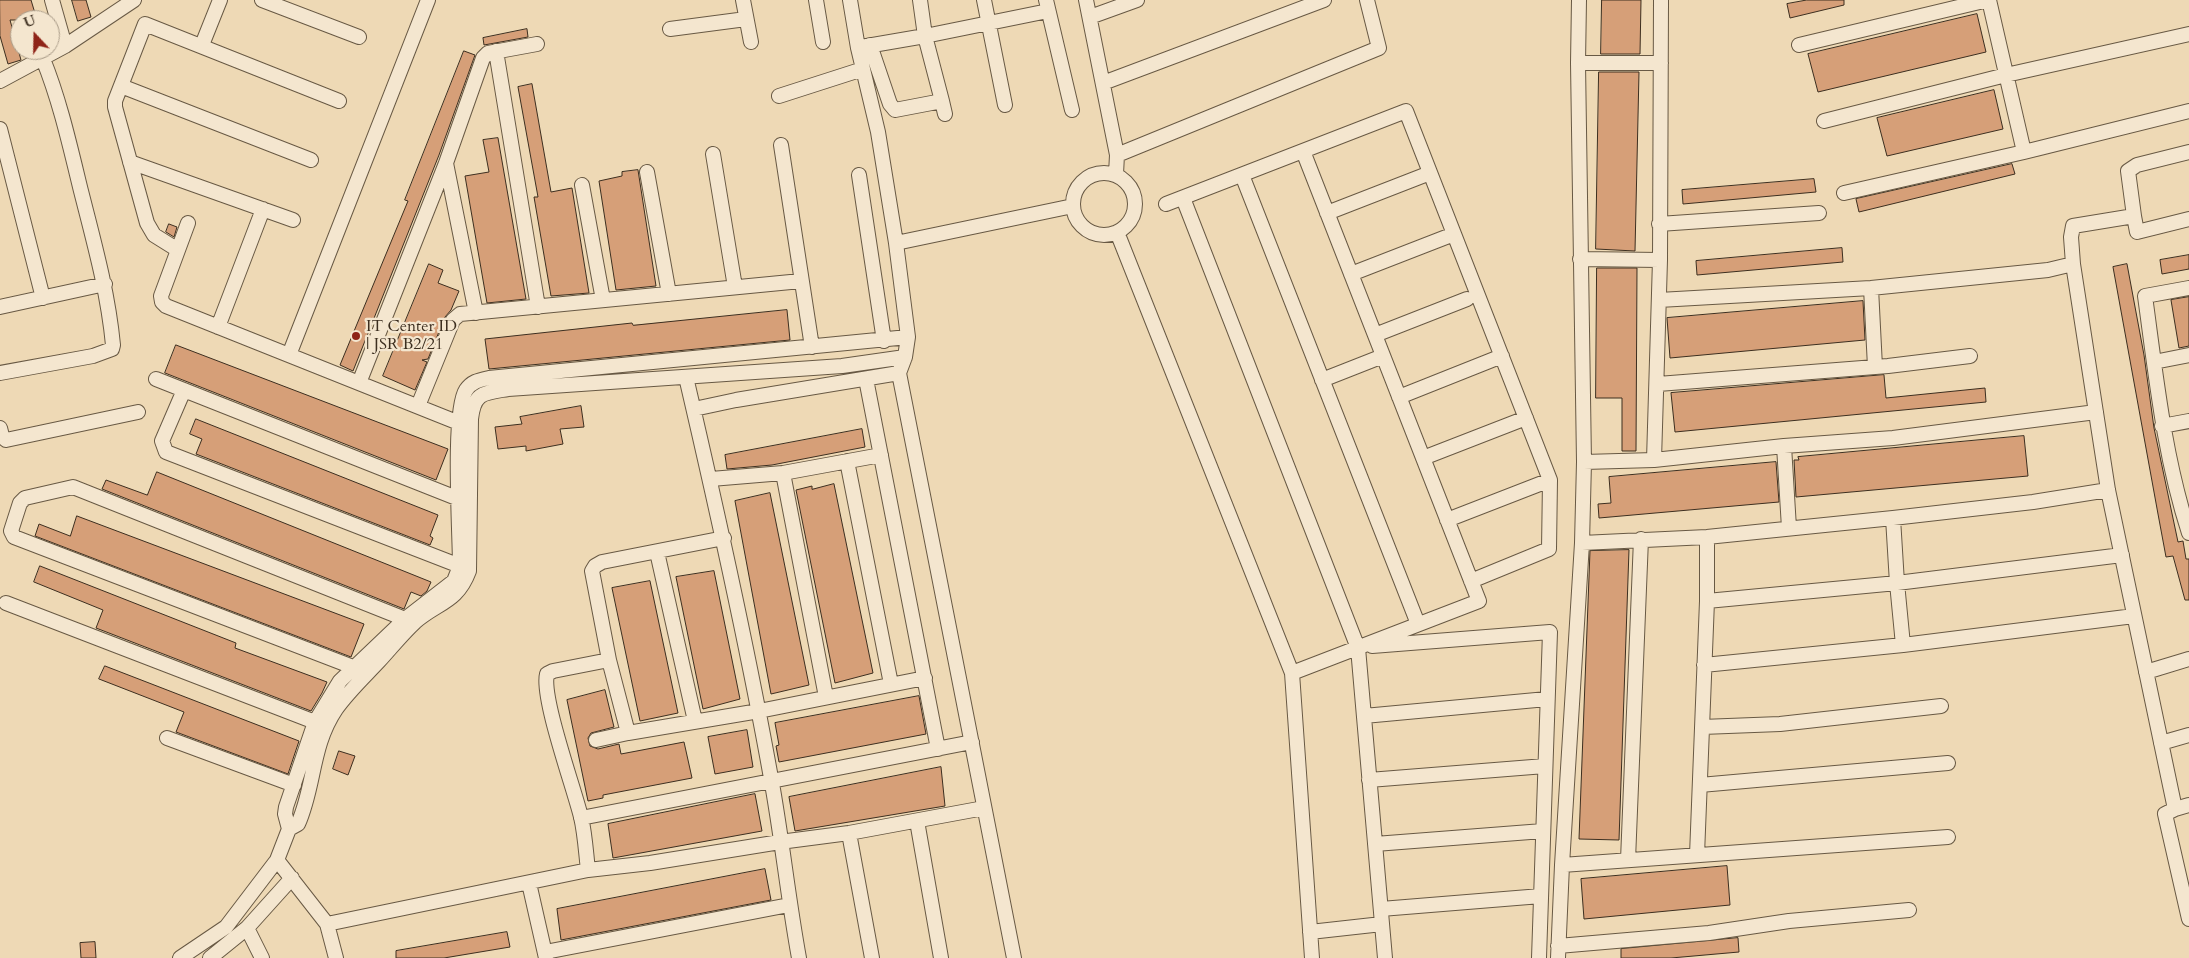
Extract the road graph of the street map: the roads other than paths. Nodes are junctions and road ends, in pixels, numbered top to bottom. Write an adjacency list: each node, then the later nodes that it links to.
1 (52, 0): 31 (street)
2 (134, 0): 31 (street)
3 (220, 0): 29 (street)
4 (262, 0): 25 (street)
5 (428, 0): 104 (street)
6 (743, 0): 20 (street)
7 (816, 0): 27 (street)
8 (850, 0): 32 (street)
9 (920, 0): 24 (street)
10 (984, 0): 21 (street)
11 (1086, 0): 19 (street)
12 (1137, 0): 19 (street)
13 (1324, 0): 42 (street)
14 (1367, 0): 56 (street)
15 (1579, 0): 37 (street)
16 (1661, 0): 38 (street)
17 (1988, 0): 30 (street); 40 (street)
18 (1047, 6): 21 (street); 47 (street)
19 (1090, 17): 42 (street)
20 (746, 19): 22 (street); 26 (street)
21 (988, 23): 24 (street); 46 (street)
22 (670, 29)
23 (2189, 34): 40 (street)
24 (926, 36): 32 (street); 32 (street)
25 (359, 37)
26 (750, 42)
27 (823, 42)
28 (537, 44): 34 (street)
29 (202, 45): 43 (street); 45 (street)
30 (1799, 45)
31 (65, 46): 33 (street)
32 (864, 46): 39 (street)
33 (60, 49)
34 (496, 51): 59 (street); 97 (street)
35 (41, 60): 41 (street)
36 (43, 60): 87 (street)
37 (1578, 63): 38 (street); 82 (street)
38 (1661, 63): 77 (street)
39 (863, 69): 44 (street); 80 (street)
40 (2006, 75): 49 (street); 53 (street)
41 (1, 79)
42 (1102, 83): 56 (street)
43 (121, 86): 57 (street); 58 (street)
44 (779, 96)
45 (339, 101)
46 (1005, 105)
47 (1072, 110)
48 (2189, 112): 53 (street)
49 (1824, 121)
50 (0, 129): 92 (street)
51 (781, 145): 86 (street)
52 (1303, 151): 61 (street); 64 (street); 71 (street)
53 (2024, 152): 66 (street)
54 (2189, 152): 73 (street)
55 (713, 154): 88 (street)
56 (1116, 155): 62 (street)
57 (311, 160)
58 (130, 162): 70 (street); 81 (street)
59 (446, 163): 98 (street); 118 (street)
60 (648, 172): 91 (street)
61 (1430, 173): 71 (street); 79 (street)
62 (1116, 174): 69 (street); 78 (street)
63 (859, 175): 102 (street)
64 (1242, 175): 67 (street); 117 (street)
65 (582, 185): 94 (street)
66 (1844, 193)
67 (1182, 198): 68 (street); 162 (street)
68 (1166, 204)
69 (1072, 206): 78 (street); 80 (street)
70 (263, 209): 75 (street); 99 (street)
71 (1327, 213): 85 (street)
72 (1819, 214): 77 (street)
73 (2134, 216): 74 (street); 84 (street)
74 (2189, 219)
75 (293, 220)
76 (188, 223): 81 (street)
77 (1659, 224): 83 (street)
78 (1117, 232): 168 (street)
79 (1454, 234): 85 (street); 107 (street)
80 (896, 242): 101 (street)
81 (178, 250): 99 (street)
82 (1580, 259): 83 (street); 136 (street)
83 (1660, 260): 95 (street)
84 (2073, 264): 89 (street); 125 (street)
85 (1351, 274): 100 (street)
86 (801, 281): 88 (street); 103 (street)
87 (105, 284): 92 (street); 112 (street)
88 (735, 287): 91 (street)
89 (1871, 288): 95 (street); 111 (street)
90 (2189, 288): 110 (street)
91 (669, 294): 94 (street)
92 (42, 298): 96 (street)
93 (1466, 299): 100 (street)
94 (603, 300): 97 (street)
95 (1659, 300): 119 (street)
96 (0, 307)
97 (538, 307): 98 (street)
98 (476, 313): 122 (street)
99 (218, 327): 104 (street)
100 (1374, 335): 106 (street)
101 (908, 338): 102 (street); 109 (street)
102 (884, 341): 103 (street)
103 (812, 348): 128 (street)
104 (289, 355): 118 (street)
105 (2189, 355): 110 (street)
106 (1383, 356): 117 (street); 121 (street)
107 (1502, 356): 121 (street); 126 (street)
108 (1970, 356): 111 (street)
109 (905, 357): 113 (street); 114 (street)
110 (2154, 362): 129 (street)
111 (1875, 367): 119 (street)
112 (0, 373)
113 (899, 373): 116 (street); 183 (street)
114 (686, 377): 123 (street); 197 (street)
115 (156, 379): 120 (street)
116 (866, 379): 123 (street); 132 (street)
117 (1322, 380): 160 (street)
118 (359, 383): 122 (street)
119 (1658, 384): 134 (street)
120 (184, 390): 142 (street); 153 (street)
121 (1399, 397): 133 (street)
122 (418, 406): 128 (street)
123 (694, 409): 138 (street)
124 (138, 412): 130 (street)
125 (2096, 412): 131 (street); 141 (street)
126 (1526, 418): 133 (street); 139 (street)
127 (2189, 421): 129 (street)
128 (459, 422): 142 (street)
129 (2162, 426): 140 (street)
130 (0, 428)
131 (1784, 446): 134 (street); 145 (street)
132 (881, 455): 135 (street); 169 (street)
133 (1423, 458): 144 (street)
134 (1654, 460): 136 (street)
135 (847, 461): 137 (street); 170 (street)
136 (1584, 462): 150 (street)
137 (783, 473): 138 (street); 171 (street)
138 (711, 479): 148 (street)
139 (1550, 480): 144 (street); 154 (street)
140 (2182, 488): 146 (street)
141 (2108, 490): 143 (street); 152 (street)
142 (460, 499): 153 (street)
143 (1893, 518): 145 (street); 155 (street)
144 (1447, 520): 154 (street)
145 (1789, 528): 147 (street)
146 (2189, 533)
147 (1707, 537): 149 (street); 156 (street)
148 (724, 538): 151 (street); 174 (street)
149 (1641, 539): 150 (street); 205 (street)
150 (1582, 543): 206 (street)
151 (657, 552): 164 (street); 176 (street)
152 (2122, 555): 155 (street); 158 (street)
153 (460, 566): 159 (street)
154 (1471, 581): 160 (street)
155 (1897, 583): 156 (street); 161 (street)
156 (1707, 601): 165 (street)
157 (6, 602): 177 (street)
158 (2134, 616): 161 (street); 167 (street)
159 (405, 619): 166 (street); 166 (street)
160 (1418, 624): 162 (street)
161 (1903, 645): 165 (street)
162 (1358, 648): 168 (street); 172 (street); 175 (street)
163 (2189, 659): 167 (street)
164 (609, 660): 179 (street); 195 (street)
165 (1704, 665): 178 (street)
166 (353, 667): 177 (street)
167 (2146, 672): 184 (street)
168 (1292, 673): 219 (street)
169 (925, 678): 170 (street); 185 (street)
170 (891, 684): 171 (street)
171 (826, 697): 174 (street)
172 (1547, 699): 175 (street); 187 (street)
173 (1941, 706): 178 (street)
174 (758, 711): 176 (street); 189 (street)
175 (1364, 716): 188 (street)
176 (695, 721): 179 (street)
177 (315, 722): 190 (street)
178 (1702, 727): 191 (street)
179 (628, 733): 182 (street)
180 (2189, 735): 184 (street)
181 (167, 738): 190 (street)
182 (596, 740)
183 (972, 742): 185 (street); 193 (street)
184 (2161, 744): 194 (street)
185 (938, 748): 189 (street)
186 (1948, 763): 191 (street)
187 (1545, 766): 188 (street); 198 (street)
188 (1369, 780): 202 (street)
189 (772, 781): 195 (street); 201 (street)
190 (294, 785): 197 (street)
191 (1700, 785): 203 (street)
192 (2189, 805): 194 (street)
193 (984, 808): 196 (street); 229 (street)
194 (2175, 809): 208 (street)
195 (581, 818): 207 (street)
196 (917, 821): 199 (street); 228 (street)
197 (289, 829): 204 (street)
198 (1543, 831): 202 (street); 211 (street)
199 (849, 833): 201 (street); 227 (street)
200 (1948, 837): 203 (street)
201 (780, 842): 207 (street); 212 (street)
202 (1375, 844): 213 (street)
203 (1697, 855): 205 (street)
204 (277, 860): 209 (street); 222 (street)
205 (1628, 860): 206 (street)
206 (1562, 865): 220 (street)
207 (588, 870): 210 (street)
208 (2183, 872): 215 (street)
209 (292, 878): 216 (street); 218 (street)
210 (529, 883): 216 (street); 221 (street)
211 (1541, 896): 213 (street); 232 (street)
212 (789, 905): 221 (street); 226 (street)
213 (1381, 909): 217 (street)
214 (1909, 910): 220 (street)
215 (2189, 919)
216 (327, 924): 225 (street)
217 (1382, 924): 219 (street); 231 (street)
218 (247, 928): 223 (street); 224 (street)
219 (1310, 932): 230 (street)
220 (1558, 952)
221 (546, 955)
222 (180, 958)
223 (210, 958)
224 (262, 958)
225 (336, 958)
226 (799, 958)
227 (872, 958)
228 (941, 958)
229 (1014, 958)
230 (1312, 958)
231 (1385, 958)
232 (1539, 958)

